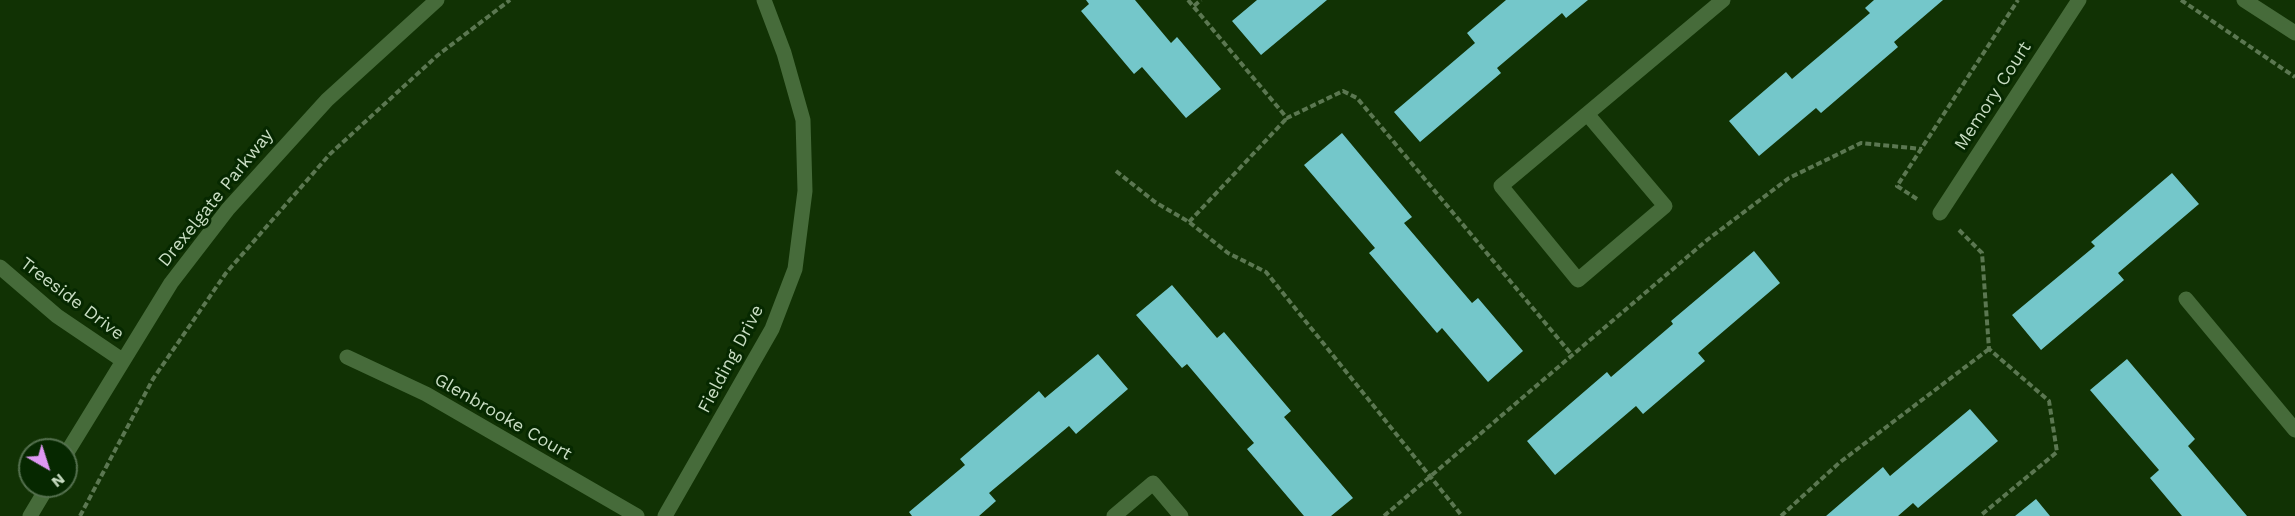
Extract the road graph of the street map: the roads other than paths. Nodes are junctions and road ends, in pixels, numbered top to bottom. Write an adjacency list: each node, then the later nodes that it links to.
1 (437, 0): 12 (street, Drexelgate Parkway)
2 (764, 0): 18 (street, Fielding Drive)
3 (1723, 0): 7 (street)
4 (2079, 0): 8 (street, Memory Court)
5 (2244, 0): 6 (street)
6 (2295, 33)
7 (1588, 115): 7 (street)
8 (1940, 213)
9 (0, 267): 12 (street, Treeside Drive)
10 (2187, 299): 13 (street)
11 (347, 357): 17 (street, Glenbrooke Court)
12 (122, 360): 14 (street, Drexelgate Parkway)
13 (2295, 430)
14 (76, 438)
15 (41, 498): 16 (street)
16 (30, 516)
17 (637, 516)
18 (665, 516)
19 (1114, 516): 20 (street)
20 (1181, 516)

